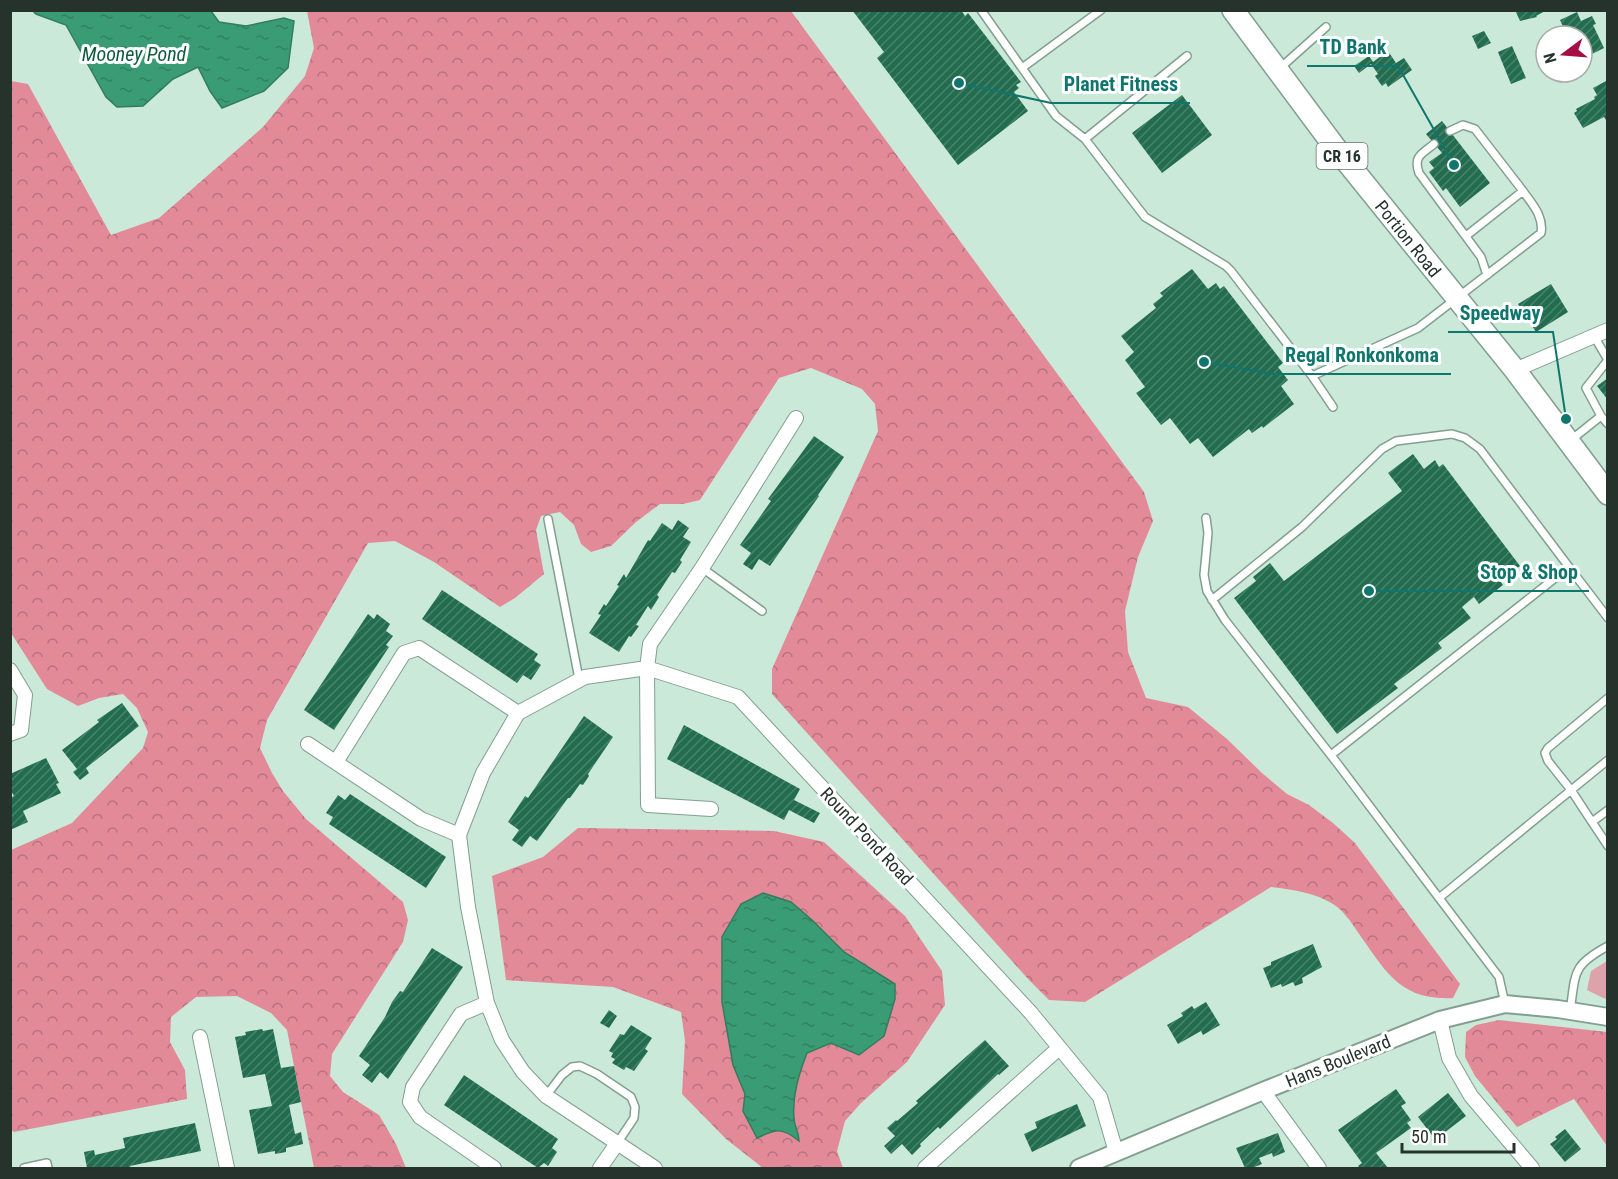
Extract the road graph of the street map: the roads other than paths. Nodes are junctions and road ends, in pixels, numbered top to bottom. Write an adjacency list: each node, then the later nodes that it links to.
1 (981, 10): 6 (lane)
2 (1101, 10): 6 (lane)
3 (1233, 10): 7 (main road, Portion Road / CR 16)
4 (1326, 27): 7 (lane)
5 (1187, 56): 9 (lane)
6 (1022, 68): 9 (lane)
7 (1278, 70): 14 (main road, Portion Road / CR 16)
8 (1450, 131): 11 (lane)
9 (1085, 139): 19 (lane)
10 (1434, 144): 12 (lane)
11 (1523, 191): 12 (lane); 13 (lane)
12 (1466, 236): 13 (lane)
13 (1487, 275): 14 (lane)
14 (1456, 298): 18 (main road, Portion Road / CR 16); 19 (lane)
15 (1608, 330): 16 (street)
16 (1594, 336): 17 (lane); 18 (street)
17 (1608, 360): 21 (lane)
18 (1515, 370): 24 (main road, Portion Road / CR 16)
19 (1312, 376): 20 (lane)
20 (1333, 407)
21 (1601, 416): 23 (lane); 24 (lane)
22 (796, 418): 29 (street)
23 (1608, 424)
24 (1569, 442): 25 (main road, Portion Road / CR 16)
25 (1608, 494)
26 (1206, 518): 30 (lane)
27 (548, 519): 35 (lane)
28 (1569, 567): 30 (lane); 32 (lane); 40 (lane)
29 (702, 568): 31 (lane); 33 (street)
30 (1212, 600): 40 (lane)
31 (762, 611)
32 (1608, 618)
33 (647, 668): 35 (street, Round Pond Road); 44 (street); 57 (street, Round Pond Road)
34 (10, 670): 38 (street)
35 (579, 679): 37 (street, Round Pond Road)
36 (1608, 698): 43 (lane)
37 (518, 713): 42 (street); 47 (street)
38 (10, 734)
39 (308, 744): 42 (street)
40 (1330, 755): 49 (lane)
41 (1608, 760): 43 (lane)
42 (336, 762): 47 (street)
43 (1571, 790): 46 (lane); 49 (lane)
44 (711, 809)
45 (1608, 810): 46 (lane)
46 (1592, 822): 48 (lane)
47 (459, 835): 51 (street)
48 (1608, 846)
49 (1439, 898): 52 (lane)
50 (1608, 946): 53 (lane)
51 (487, 1003): 59 (street); 65 (street)
52 (1504, 1004): 53 (street, Hans Boulevard); 55 (street, Hans Boulevard)
53 (1570, 1011): 54 (street, Hans Boulevard)
54 (1608, 1017)
55 (1440, 1020): 58 (street, Hans Boulevard); 71 (street)
56 (200, 1037): 64 (street)
57 (1059, 1048): 61 (street, Round Pond Road); 68 (street)
58 (1263, 1091): 61 (street, Hans Boulevard); 70 (street)
59 (546, 1096): 60 (street); 60 (lane)
60 (618, 1142): 66 (street); 67 (street)
61 (1116, 1152): 69 (street, Hans Boulevard)
62 (24, 1168): 63 (lane)
63 (48, 1168)
64 (227, 1168)
65 (494, 1168)
66 (600, 1168)
67 (655, 1168)
68 (925, 1168)
69 (1079, 1168)
70 (1319, 1168)
71 (1532, 1168)

